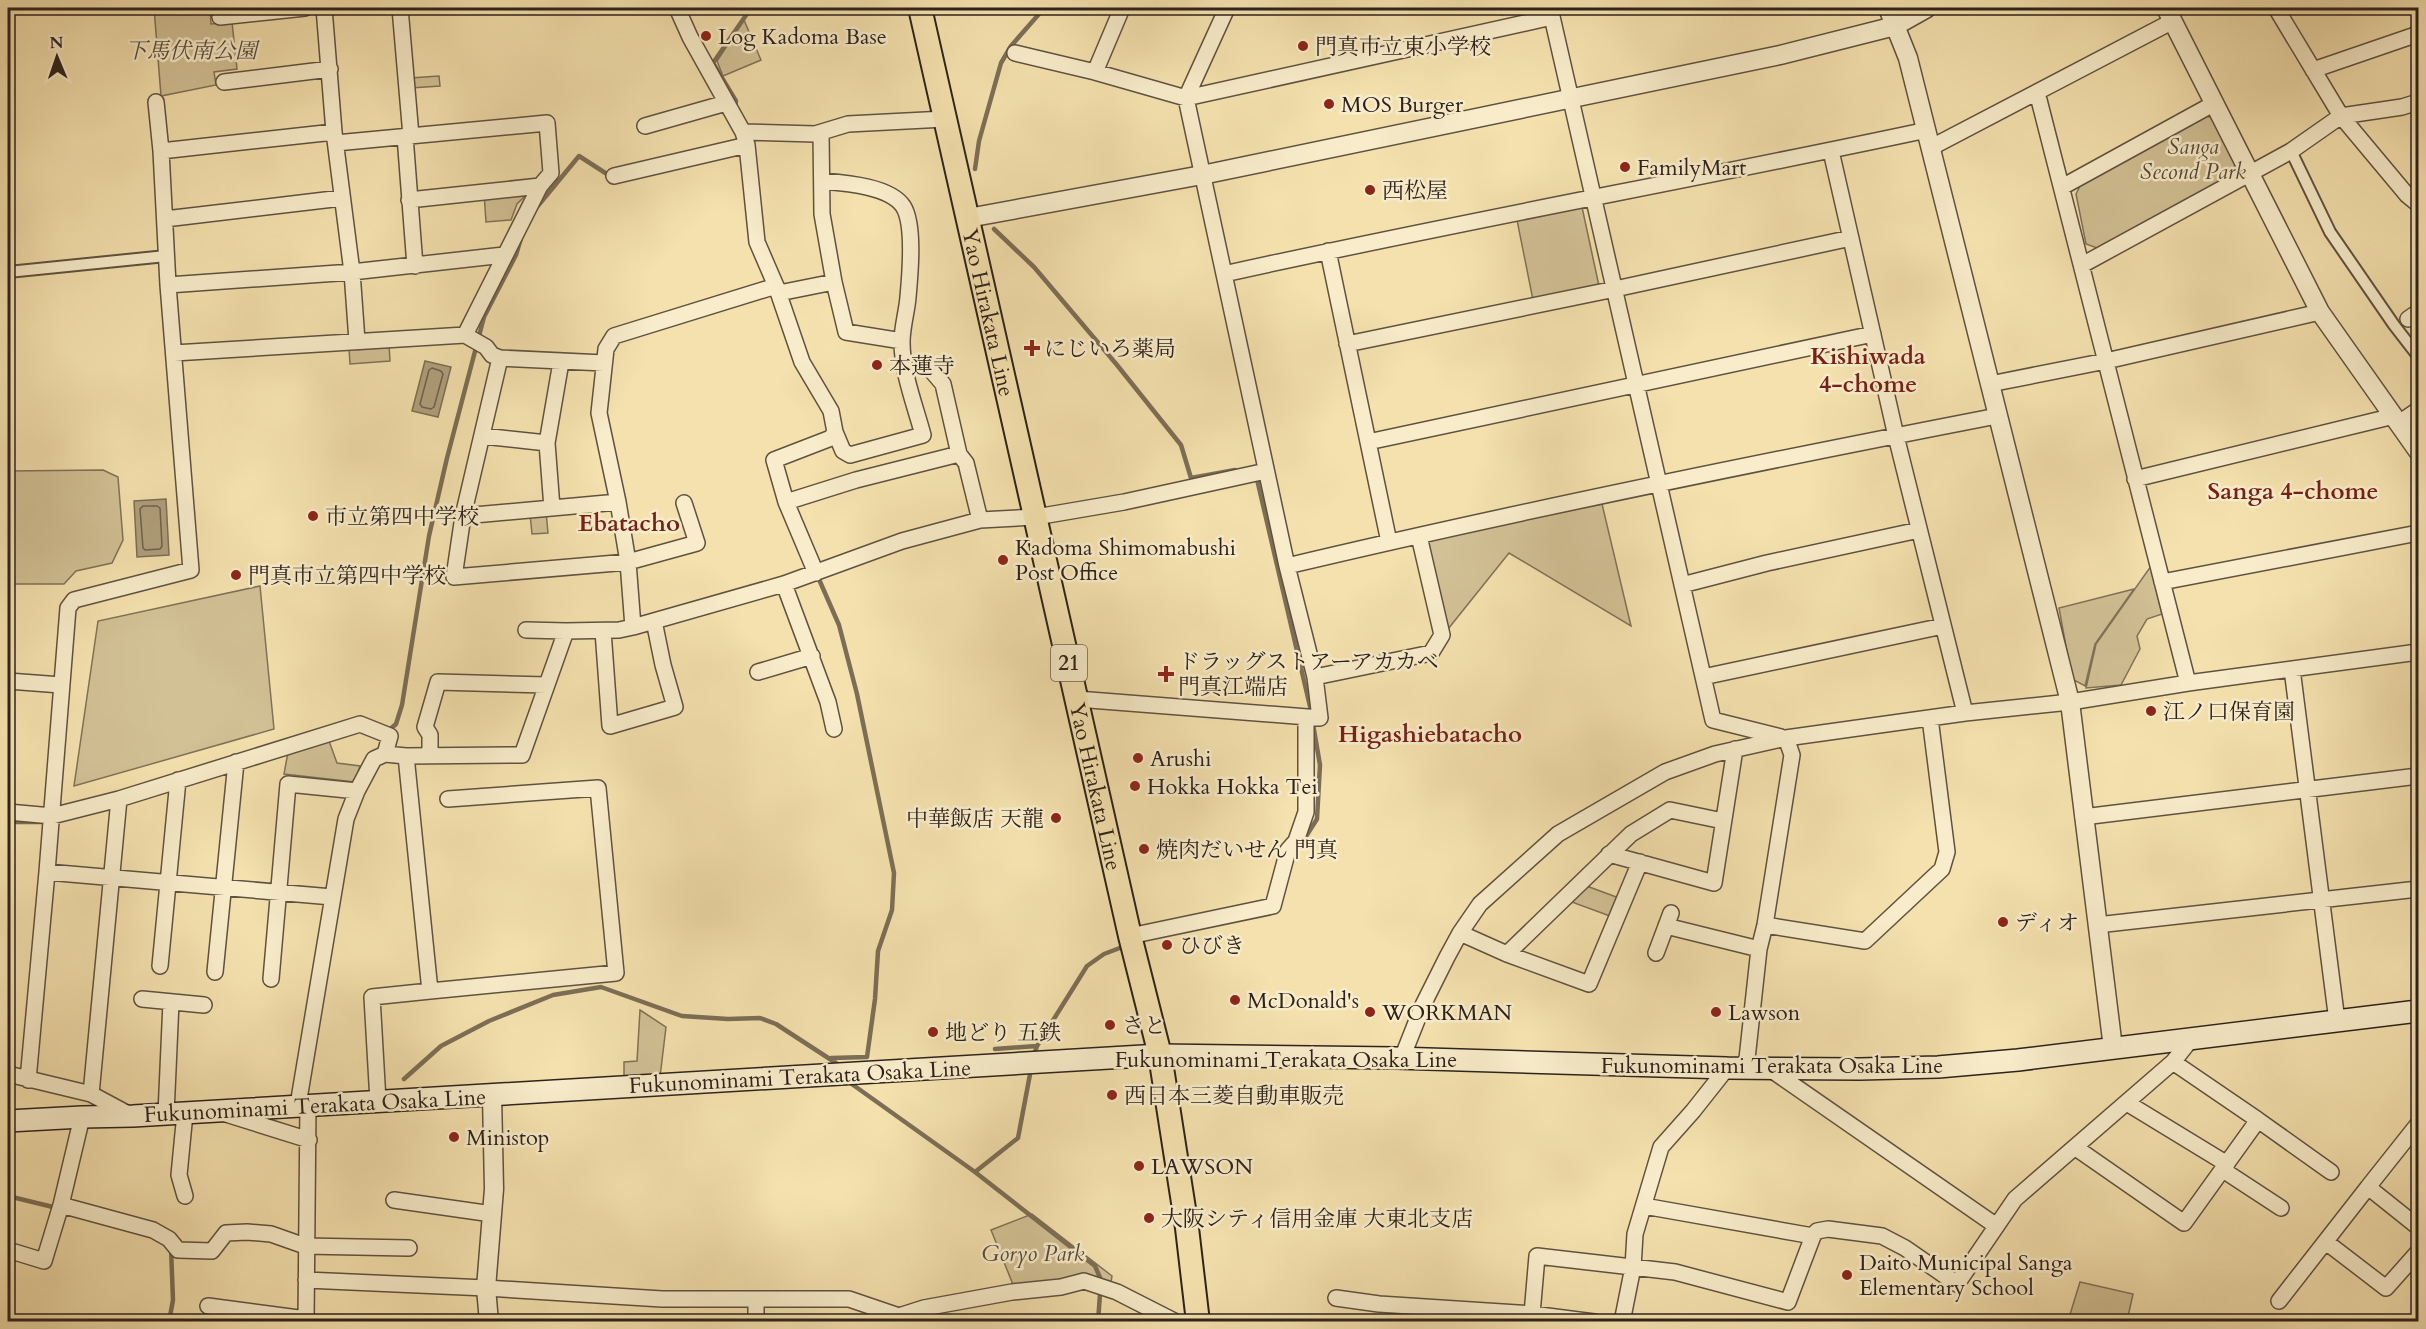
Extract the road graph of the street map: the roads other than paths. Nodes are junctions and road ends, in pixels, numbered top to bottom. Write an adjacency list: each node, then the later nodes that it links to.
1 (305, 8): 13 (street)
2 (324, 8): 17 (street)
3 (400, 8): 33 (street)
4 (677, 8): 26 (street)
5 (920, 8): 29 (main road, Yao Hirakata Line / 21)
6 (1122, 8): 19 (street)
7 (1227, 8): 23 (street)
8 (1888, 8): 14 (street)
9 (1927, 8): 14 (street)
10 (2276, 8): 18 (street)
11 (1551, 12): 22 (street); 23 (street)
12 (2170, 14): 21 (street); 27 (street)
13 (220, 17)
14 (1895, 26): 22 (street); 31 (street)
15 (2418, 34): 18 (street)
16 (1015, 52): 19 (street)
17 (330, 69): 20 (street); 34 (street)
18 (2313, 70): 28 (street)
19 (1095, 72): 23 (street)
20 (224, 82)
21 (2037, 92): 36 (street); 45 (street)
22 (1569, 97): 41 (street); 47 (street)
23 (1186, 98): 41 (street)
24 (156, 102): 37 (street)
25 (2418, 102): 28 (street)
26 (726, 103): 30 (street); 35 (street)
27 (2215, 103): 40 (street); 45 (street)
28 (2341, 116): 39 (street); 49 (street)
29 (945, 119): 32 (street); 50 (main road, Yao Hirakata Line / 21)
30 (645, 126)
31 (1927, 130): 36 (street); 38 (street)
32 (821, 133): 35 (street); 43 (street)
33 (408, 136): 34 (street); 44 (street); 48 (street)
34 (335, 137): 37 (street); 46 (street)
35 (745, 139): 42 (street); 63 (street)
36 (1930, 148): 78 (street)
37 (161, 151): 51 (street)
38 (1831, 151): 47 (street); 52 (street)
39 (2290, 151): 40 (street); 72 (street)
40 (2251, 174): 57 (street); 65 (street)
41 (1202, 175): 50 (street); 60 (street)
42 (614, 176)
43 (822, 181): 61 (street); 69 (street)
44 (540, 186): 48 (street); 54 (street)
45 (2062, 186): 57 (street)
46 (342, 198): 51 (street); 58 (street)
47 (1594, 199): 53 (street); 64 (street)
48 (409, 200): 56 (street)
49 (2418, 204)
50 (968, 218): 98 (main road, Yao Hirakata Line / 21)
51 (165, 219): 55 (street)
52 (1851, 238): 64 (street); 66 (street)
53 (1328, 251): 60 (street); 70 (street)
54 (504, 255): 56 (street); 67 (street)
55 (166, 256): 59 (street); 62 (street)
56 (415, 266): 58 (street)
57 (2082, 266): 74 (street)
58 (352, 272): 62 (street); 68 (street)
59 (8, 273)
60 (1224, 274): 90 (street)
61 (834, 282): 63 (street); 69 (street)
62 (168, 285): 71 (street)
63 (778, 289): 76 (street); 83 (street)
64 (1615, 290): 70 (street); 79 (street)
65 (2320, 312): 74 (street); 82 (street)
66 (1873, 334): 79 (street); 85 (street)
67 (467, 336): 68 (street); 73 (street)
68 (357, 341): 71 (street)
69 (902, 341): 83 (street)
70 (1347, 344): 86 (street)
71 (174, 353): 124 (street)
72 (2418, 356)
73 (500, 358): 75 (street); 84 (street)
74 (2106, 361): 78 (street); 91 (street)
75 (561, 362): 76 (street); 87 (street)
76 (604, 363): 93 (street)
77 (931, 370): 89 (street)
78 (1989, 384): 81 (street)
79 (1637, 386): 86 (street); 92 (street)
80 (2418, 410): 82 (street)
81 (1997, 416): 85 (street); 127 (street)
82 (2397, 420): 88 (street); 91 (street)
83 (835, 432): 94 (street)
84 (483, 436): 87 (street); 97 (street)
85 (1896, 436): 92 (street); 100 (street)
86 (1368, 442): 103 (street)
87 (547, 443): 96 (street)
88 (2418, 451)
89 (960, 454): 94 (street); 99 (street)
90 (1266, 471): 98 (street); 105 (street)
91 (2135, 479): 107 (street)
92 (1659, 484): 102 (street); 109 (street)
93 (618, 502): 96 (street); 104 (street)
94 (786, 502): 106 (street)
95 (684, 503): 104 (street)
96 (552, 508): 97 (street)
97 (463, 516): 104 (street)
98 (1035, 518): 99 (street); 126 (main road, Yao Hirakata Line / 21)
99 (980, 520): 106 (street)
100 (1919, 530): 109 (street); 111 (street)
101 (2418, 533): 107 (street)
102 (1419, 536): 103 (street); 120 (street)
103 (1389, 542): 105 (street)
104 (628, 562): 112 (street)
105 (1287, 566): 120 (street)
106 (816, 573): 108 (street)
107 (2162, 582): 123 (street)
108 (784, 584): 110 (street); 117 (street)
109 (1682, 585): 121 (street)
110 (654, 621): 112 (street); 115 (street)
111 (1943, 626): 121 (street); 128 (street)
112 (633, 627): 115 (street)
113 (526, 630): 114 (street)
114 (566, 631): 115 (street); 125 (street)
115 (603, 631)
116 (2418, 652): 118 (street)
117 (812, 656): 119 (street); 131 (street)
118 (2292, 669): 123 (street); 140 (street)
119 (758, 672)
120 (1315, 677): 129 (street)
121 (1703, 677): 132 (street)
122 (8, 681): 124 (street)
123 (2188, 683): 127 (street)
124 (61, 685): 145 (street)
125 (546, 685): 136 (street); 136 (street)
126 (1077, 699): 129 (street); 161 (main road, Yao Hirakata Line / 21)
127 (2070, 702): 128 (street); 146 (street)
128 (1965, 713): 130 (street)
129 (1306, 717): 161 (street)
130 (1930, 718): 132 (street); 158 (street)
131 (834, 729)
132 (1786, 738): 133 (street); 158 (street)
133 (1735, 749): 147 (street); 160 (street)
134 (385, 754): 135 (street); 137 (street); 141 (street)
135 (406, 756): 136 (street); 168 (street)
136 (430, 756)
137 (236, 762): 139 (street); 153 (street)
138 (2418, 776): 140 (street)
139 (178, 780): 142 (street); 152 (street)
140 (2307, 790): 146 (street); 157 (street)
141 (357, 791): 155 (street); 156 (street)
142 (118, 799): 145 (street); 151 (street)
143 (448, 799): 168 (street)
144 (8, 812): 145 (street)
145 (52, 816): 150 (street)
146 (2083, 817): 159 (street)
147 (1724, 821): 148 (street); 149 (street)
148 (1609, 854): 149 (street); 164 (street)
149 (1640, 862): 164 (street)
150 (47, 872): 151 (street); 182 (street)
151 (111, 878): 152 (street); 183 (street)
152 (167, 882): 153 (street); 165 (street)
153 (223, 888): 155 (street); 166 (street)
154 (2418, 889): 157 (street)
155 (280, 893): 156 (street); 167 (street)
156 (332, 897): 187 (street)
157 (2321, 899): 159 (street); 173 (street)
158 (1765, 925): 162 (street)
159 (2097, 925): 175 (street)
160 (1460, 933): 164 (street); 177 (street)
161 (1130, 936): 176 (main road, Yao Hirakata Line / 21)
162 (1759, 949): 163 (street); 179 (street)
163 (1656, 953)
164 (1507, 954)
165 (160, 966)
166 (215, 972)
167 (271, 979)
168 (430, 991): 185 (street)
169 (142, 999): 170 (street)
170 (171, 1002): 171 (street); 189 (street)
171 (204, 1005)
172 (2418, 1011): 173 (main road, Fukunominami Terakata Osaka Line)
173 (2337, 1022): 174 (main road, Fukunominami Terakata Osaka Line)
174 (2192, 1038): 175 (main road, Fukunominami Terakata Osaka Line); 178 (street)
175 (2113, 1048): 180 (main road, Fukunominami Terakata Osaka Line)
176 (1160, 1055): 177 (main road, Fukunominami Terakata Osaka Line); 184 (main road, Fukunominami Terakata Osaka Line); 228 (main road, Yao Hirakata Line / 21)
177 (1402, 1058): 179 (main road, Fukunominami Terakata Osaka Line)
178 (2173, 1062): 186 (street); 192 (street)
179 (1736, 1068): 180 (main road, Fukunominami Terakata Osaka Line); 203 (street)
180 (1770, 1068): 206 (street)
181 (8, 1074): 182 (street)
182 (28, 1080): 183 (street)
183 (91, 1094): 190 (street)
184 (492, 1095): 185 (main road, Fukunominami Terakata Osaka Line); 205 (street)
185 (378, 1101): 187 (main road, Fukunominami Terakata Osaka Line)
186 (2127, 1103): 196 (street); 197 (street)
187 (303, 1105): 188 (main road, Fukunominami Terakata Osaka Line); 195 (street)
188 (217, 1111): 189 (main road, Fukunominami Terakata Osaka Line); 195 (street)
189 (175, 1114): 190 (main road, Fukunominami Terakata Osaka Line); 200 (street)
190 (133, 1116): 191 (main road, Fukunominami Terakata Osaka Line)
191 (82, 1117): 193 (main road, Fukunominami Terakata Osaka Line); 202 (street)
192 (2258, 1120): 197 (street); 198 (street)
193 (8, 1121)
194 (2416, 1131): 199 (street)
195 (309, 1140): 210 (street)
196 (2076, 1148): 197 (street); 206 (street)
197 (2225, 1167): 204 (street)
198 (2331, 1172)
199 (2368, 1187): 207 (street); 209 (street)
200 (185, 1196)
201 (394, 1200): 205 (street)
202 (61, 1204): 210 (street); 212 (street)
203 (1644, 1206): 208 (street); 214 (street)
204 (2281, 1208)
205 (492, 1214): 216 (street)
206 (1995, 1225): 208 (street)
207 (2418, 1227)
208 (1814, 1236): 214 (street)
209 (2326, 1242): 213 (street); 219 (street)
210 (305, 1246): 211 (street); 215 (street)
211 (409, 1248)
212 (8, 1250)
213 (2418, 1252)
214 (1633, 1267): 221 (street); 230 (street)
215 (306, 1280): 216 (street); 223 (street)
216 (486, 1288): 218 (street); 225 (street)
217 (1336, 1298): 222 (street)
218 (756, 1299): 226 (street); 227 (street)
219 (2279, 1301)
220 (208, 1306): 223 (street)
221 (1532, 1314): 222 (street); 224 (street)
222 (1514, 1317)
223 (306, 1320)
224 (1572, 1320): 229 (street)
225 (489, 1322)
226 (756, 1322)
227 (1176, 1322)
228 (1198, 1322)
229 (1594, 1322)
230 (1622, 1322)

